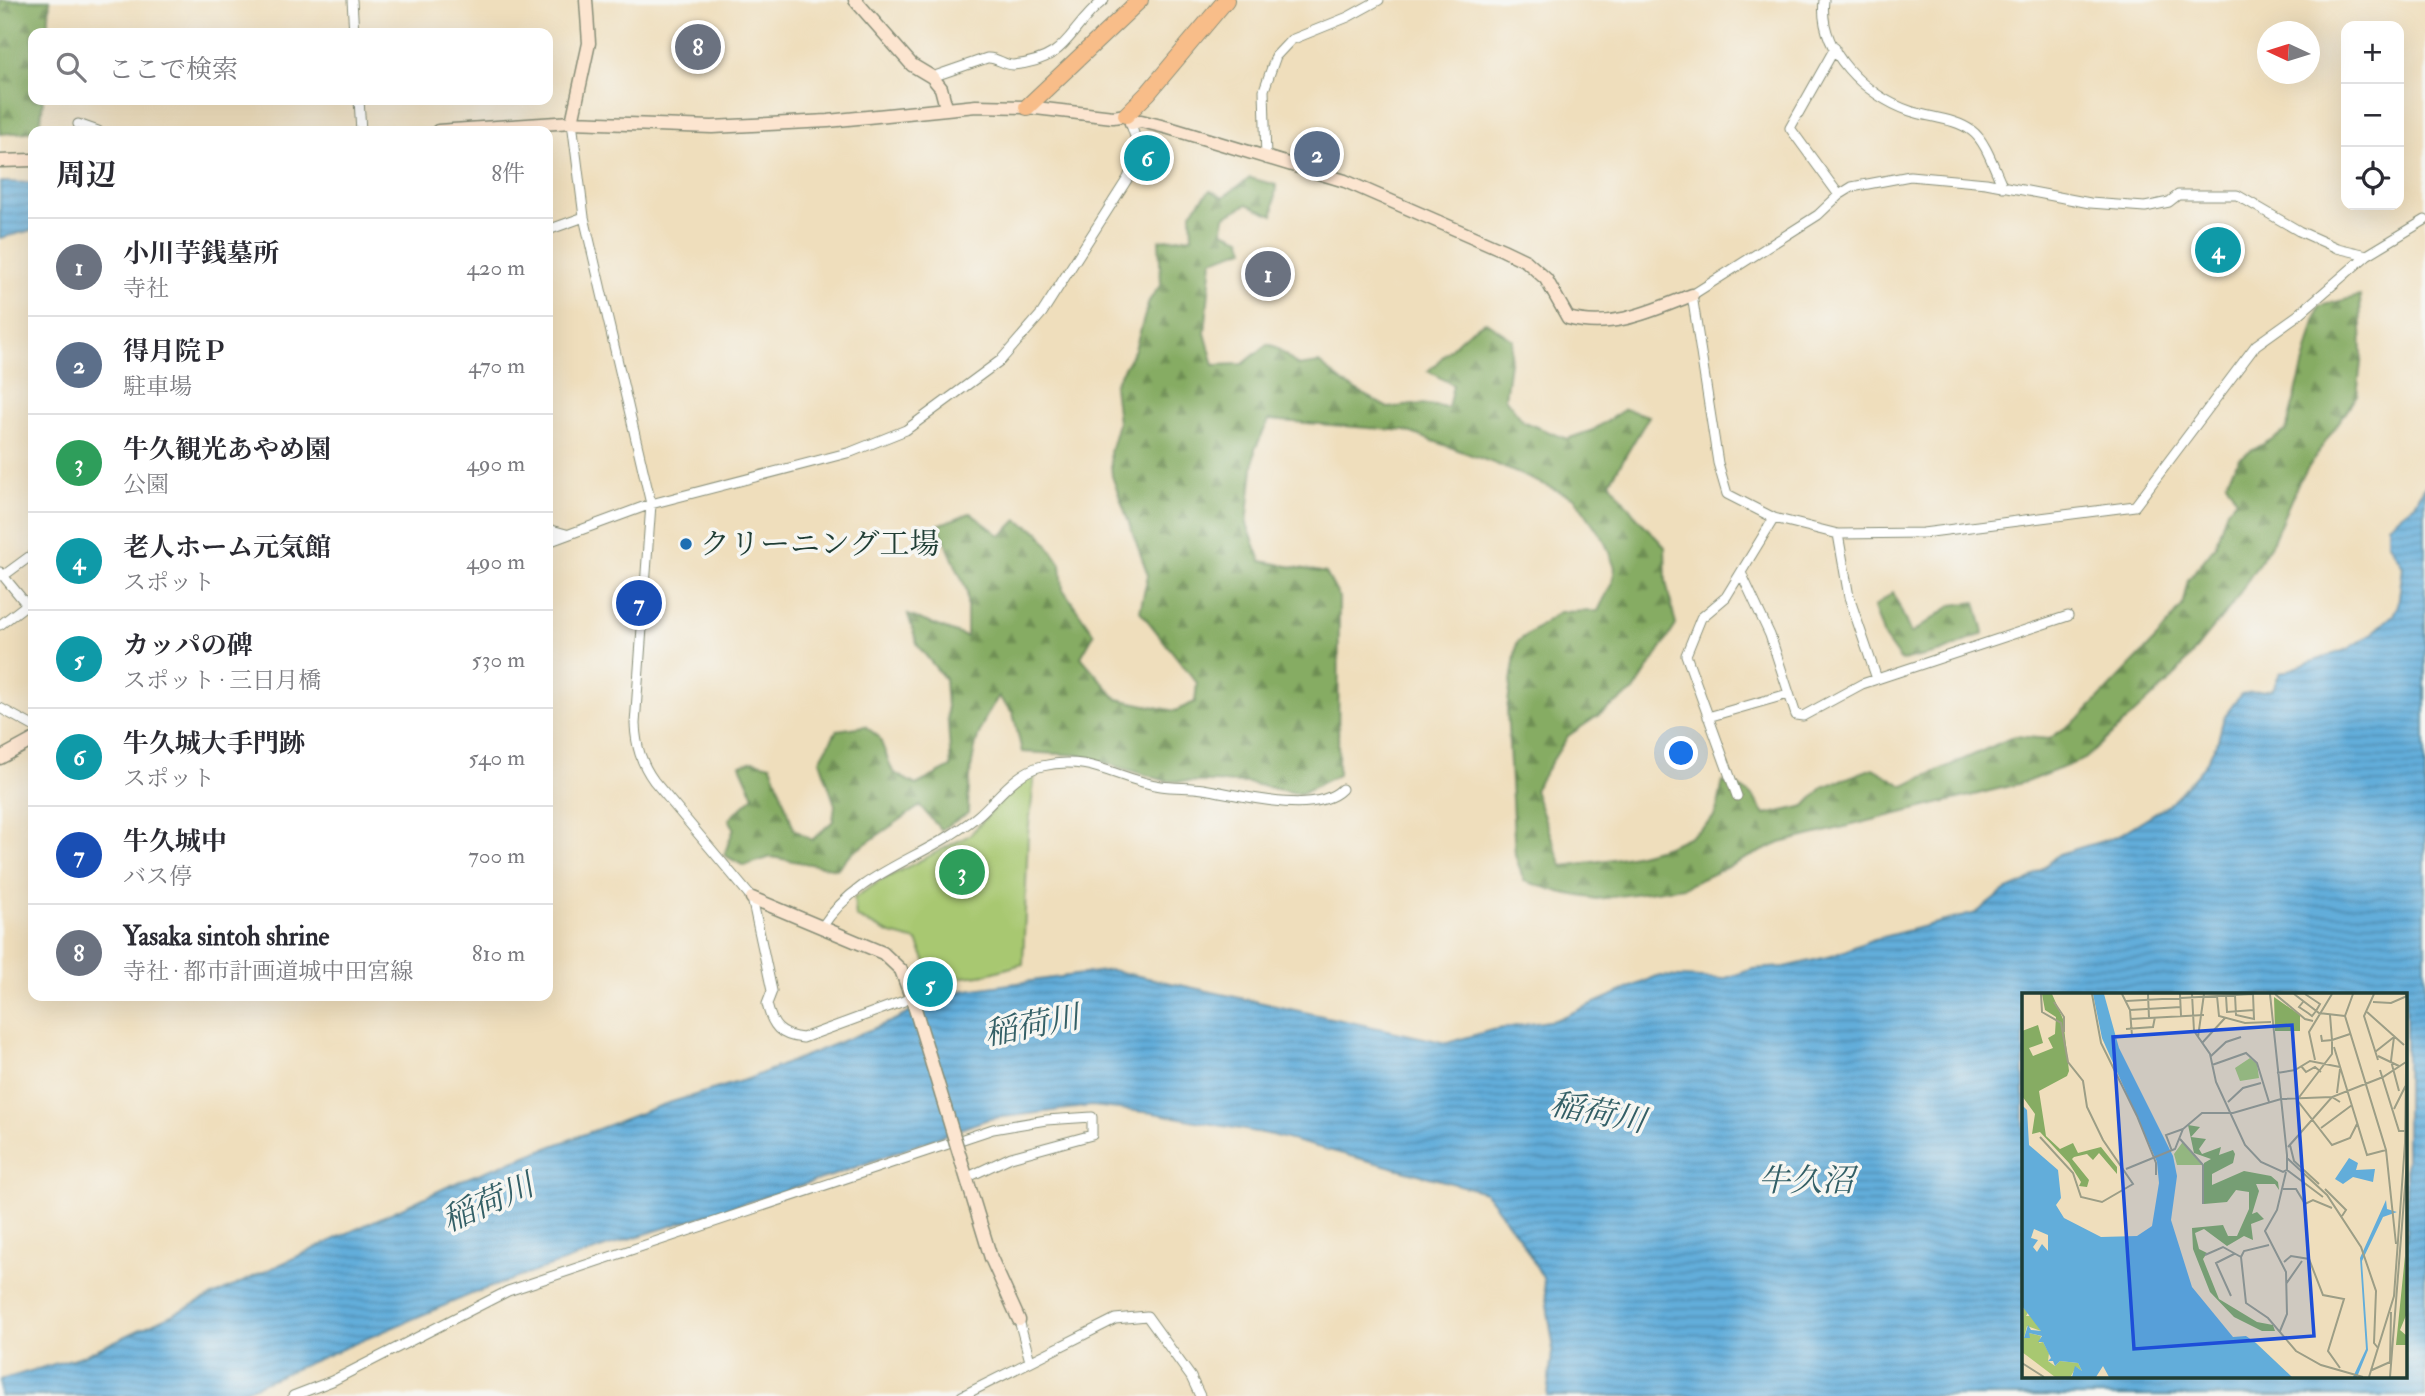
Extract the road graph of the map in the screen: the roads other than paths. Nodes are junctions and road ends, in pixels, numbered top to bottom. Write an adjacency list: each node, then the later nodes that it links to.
1 (352, 0): 9 (street)
2 (586, 0): 16 (street)
3 (855, 0): 11 (street)
4 (1104, 0): 11 (street)
5 (1140, 0): 14 (highway)
6 (1226, 0): 15 (highway)
7 (1378, 0): 21 (street)
8 (1824, 0): 10 (street)
9 (354, 28)
10 (1835, 48): 24 (street); 25 (street)
11 (932, 78): 13 (street)
12 (359, 105): 19 (street)
13 (946, 107): 14 (street); 16 (street)
14 (1027, 107): 15 (street)
15 (1129, 119): 21 (street); 31 (street)
16 (572, 122): 20 (street); 26 (street)
17 (78, 124): 18 (street)
18 (84, 126)
19 (361, 126)
20 (512, 126)
21 (1266, 159): 30 (street)
22 (28, 160): 23 (street)
23 (0, 161)
24 (2003, 187): 25 (street); 29 (street)
25 (1839, 195): 30 (street)
26 (584, 217): 28 (street); 31 (street)
27 (2425, 219): 29 (street)
28 (553, 228)
29 (2367, 254): 35 (street)
30 (1692, 295): 32 (street)
31 (651, 504): 34 (street); 53 (street)
32 (1774, 518): 35 (street); 39 (street)
33 (553, 530): 34 (street)
34 (566, 534): 36 (street)
35 (1838, 534): 44 (street)
36 (553, 540)
37 (28, 557): 38 (street)
38 (1, 574): 40 (street)
39 (1742, 575): 45 (street); 47 (street)
40 (28, 606)
41 (28, 609): 43 (street)
42 (2068, 616): 44 (street)
43 (0, 625)
44 (1877, 680): 45 (street)
45 (1788, 694): 47 (street)
46 (0, 708): 48 (street)
47 (1708, 717): 52 (street)
48 (28, 723)
49 (28, 743): 50 (street)
50 (0, 758)
51 (1342, 789): 54 (street)
52 (1737, 796)
53 (752, 898): 54 (street); 55 (street)
54 (822, 927): 55 (street)
55 (913, 1000): 56 (street, bridge)
56 (966, 1178): 57 (street); 59 (street)
57 (1019, 1320): 58 (street)
58 (1030, 1361): 60 (street); 61 (street)
59 (293, 1396)
60 (962, 1396)
61 (1200, 1396)

